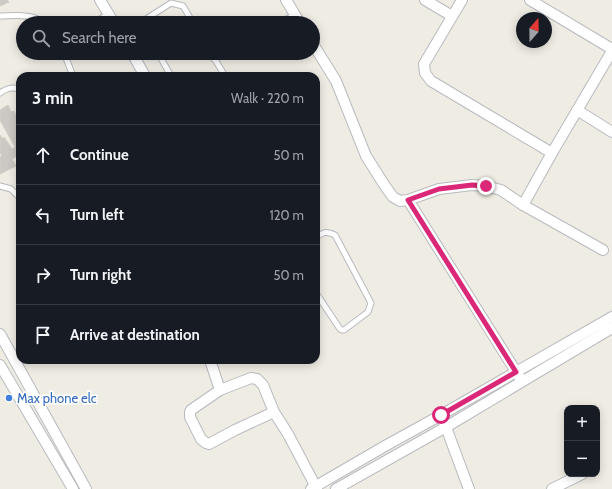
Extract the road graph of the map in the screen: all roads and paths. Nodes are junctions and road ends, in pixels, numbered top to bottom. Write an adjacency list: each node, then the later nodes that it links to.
1 (100, 0): 6 (street)
2 (286, 0): 14 (street)
3 (425, 0): 15 (street)
4 (462, 0): 15 (street)
5 (530, 0): 16 (street)
6 (108, 14): 11 (lane)
7 (0, 16): 9 (lane)
8 (16, 16): 10 (lane)
9 (16, 16)
10 (31, 16)
11 (105, 16)
12 (151, 16): 13 (lane)
13 (189, 16)
14 (295, 16)
15 (452, 16): 30 (street)
16 (612, 50): 28 (street)
17 (320, 55): 33 (street)
18 (67, 60): 22 (lane)
19 (136, 60): 23 (street)
20 (162, 60): 24 (lane)
21 (215, 60): 25 (lane)
22 (71, 72)
23 (143, 72)
24 (169, 72)
25 (222, 72)
26 (16, 87): 27 (lane)
27 (0, 93)
28 (577, 110): 29 (street); 30 (street)
29 (612, 132)
30 (552, 153): 34 (street)
31 (0, 186): 32 (lane)
32 (16, 194)
33 (408, 200): 34 (street); 46 (street)
34 (523, 205): 36 (street)
35 (320, 234): 37 (lane)
36 (603, 250)
37 (320, 299)
38 (612, 317): 46 (street)
39 (612, 328): 48 (street)
40 (0, 334): 41 (street)
41 (16, 363)
42 (16, 364): 45 (street)
43 (211, 364): 49 (street)
44 (0, 365): 47 (street)
45 (19, 369): 47 (street); 56 (street)
46 (516, 372): 48 (street); 51 (street)
47 (3, 378): 55 (street)
48 (522, 382): 52 (street)
49 (220, 390): 50 (street); 50 (street)
50 (274, 412): 54 (street)
51 (441, 415): 52 (street); 54 (street)
52 (446, 427): 57 (street); 58 (street)
53 (576, 477): 59 (street)
54 (314, 488)
55 (73, 489)
56 (86, 489)
57 (336, 489)
58 (469, 489)
59 (552, 489)

